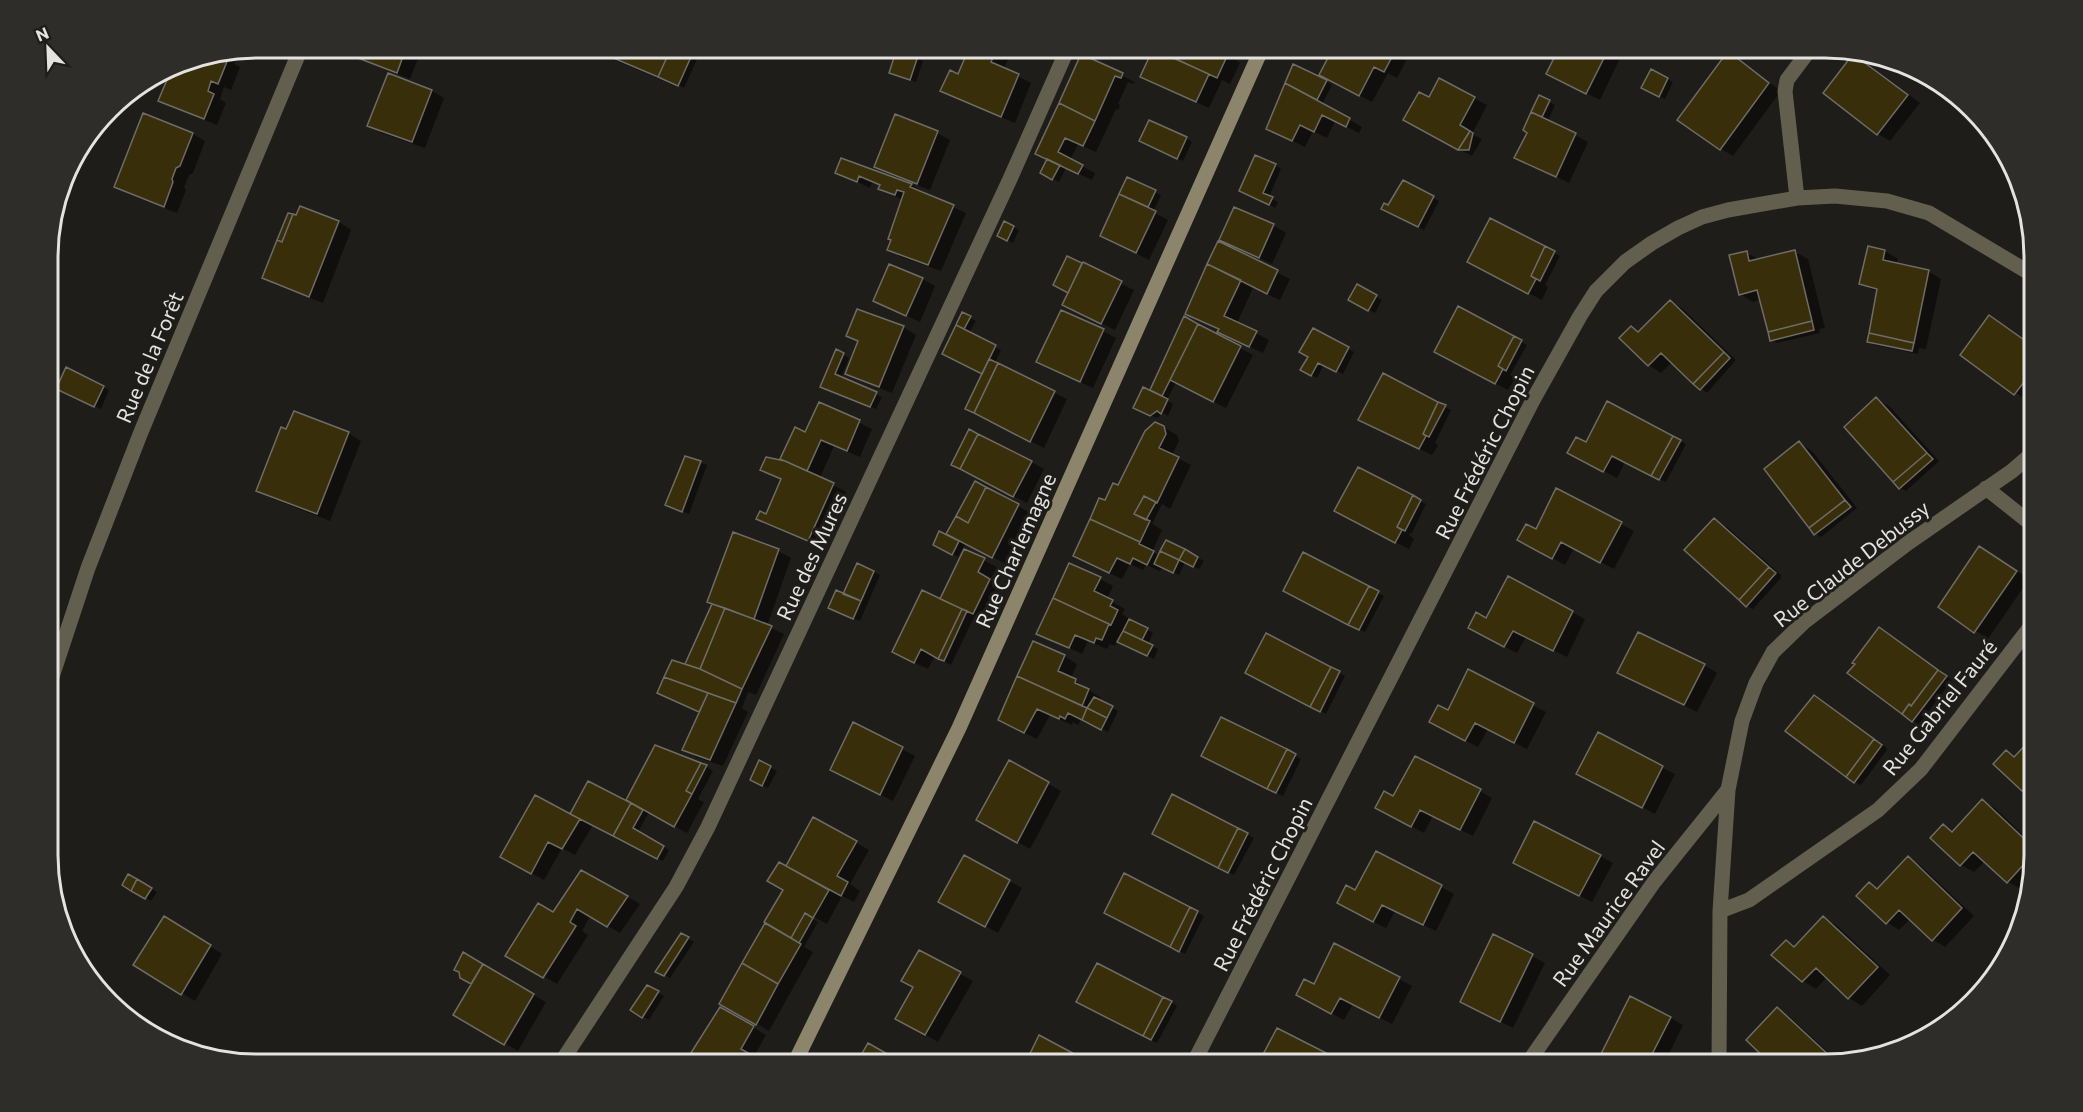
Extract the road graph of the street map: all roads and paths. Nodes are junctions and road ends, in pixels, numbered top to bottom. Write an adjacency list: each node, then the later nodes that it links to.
1 (1063, 58): 17 (street, Rue des Mures)
2 (1257, 58): 18 (street, Rue Charlemagne)
3 (1803, 58): 5 (street)
4 (296, 59): 11 (street, Rue de la Forêt)
5 (1797, 198): 6 (street, Rue Frédéric Chopin); 14 (street, Rue Frédéric Chopin)
6 (2024, 270)
7 (2024, 461): 8 (street, Rue Claude Debussy)
8 (1986, 488): 9 (street); 12 (street, Rue Claude Debussy)
9 (2024, 518)
10 (2024, 635): 13 (street, Rue Gabriel Fauré)
11 (58, 658)
12 (1728, 790): 13 (street, Rue Claude Debussy); 15 (street, Rue Maurice Ravel)
13 (1720, 911): 16 (street, Rue Claude Debussy)
14 (1198, 1053)
15 (1535, 1053)
16 (1719, 1053)
17 (567, 1054)
18 (799, 1054)

